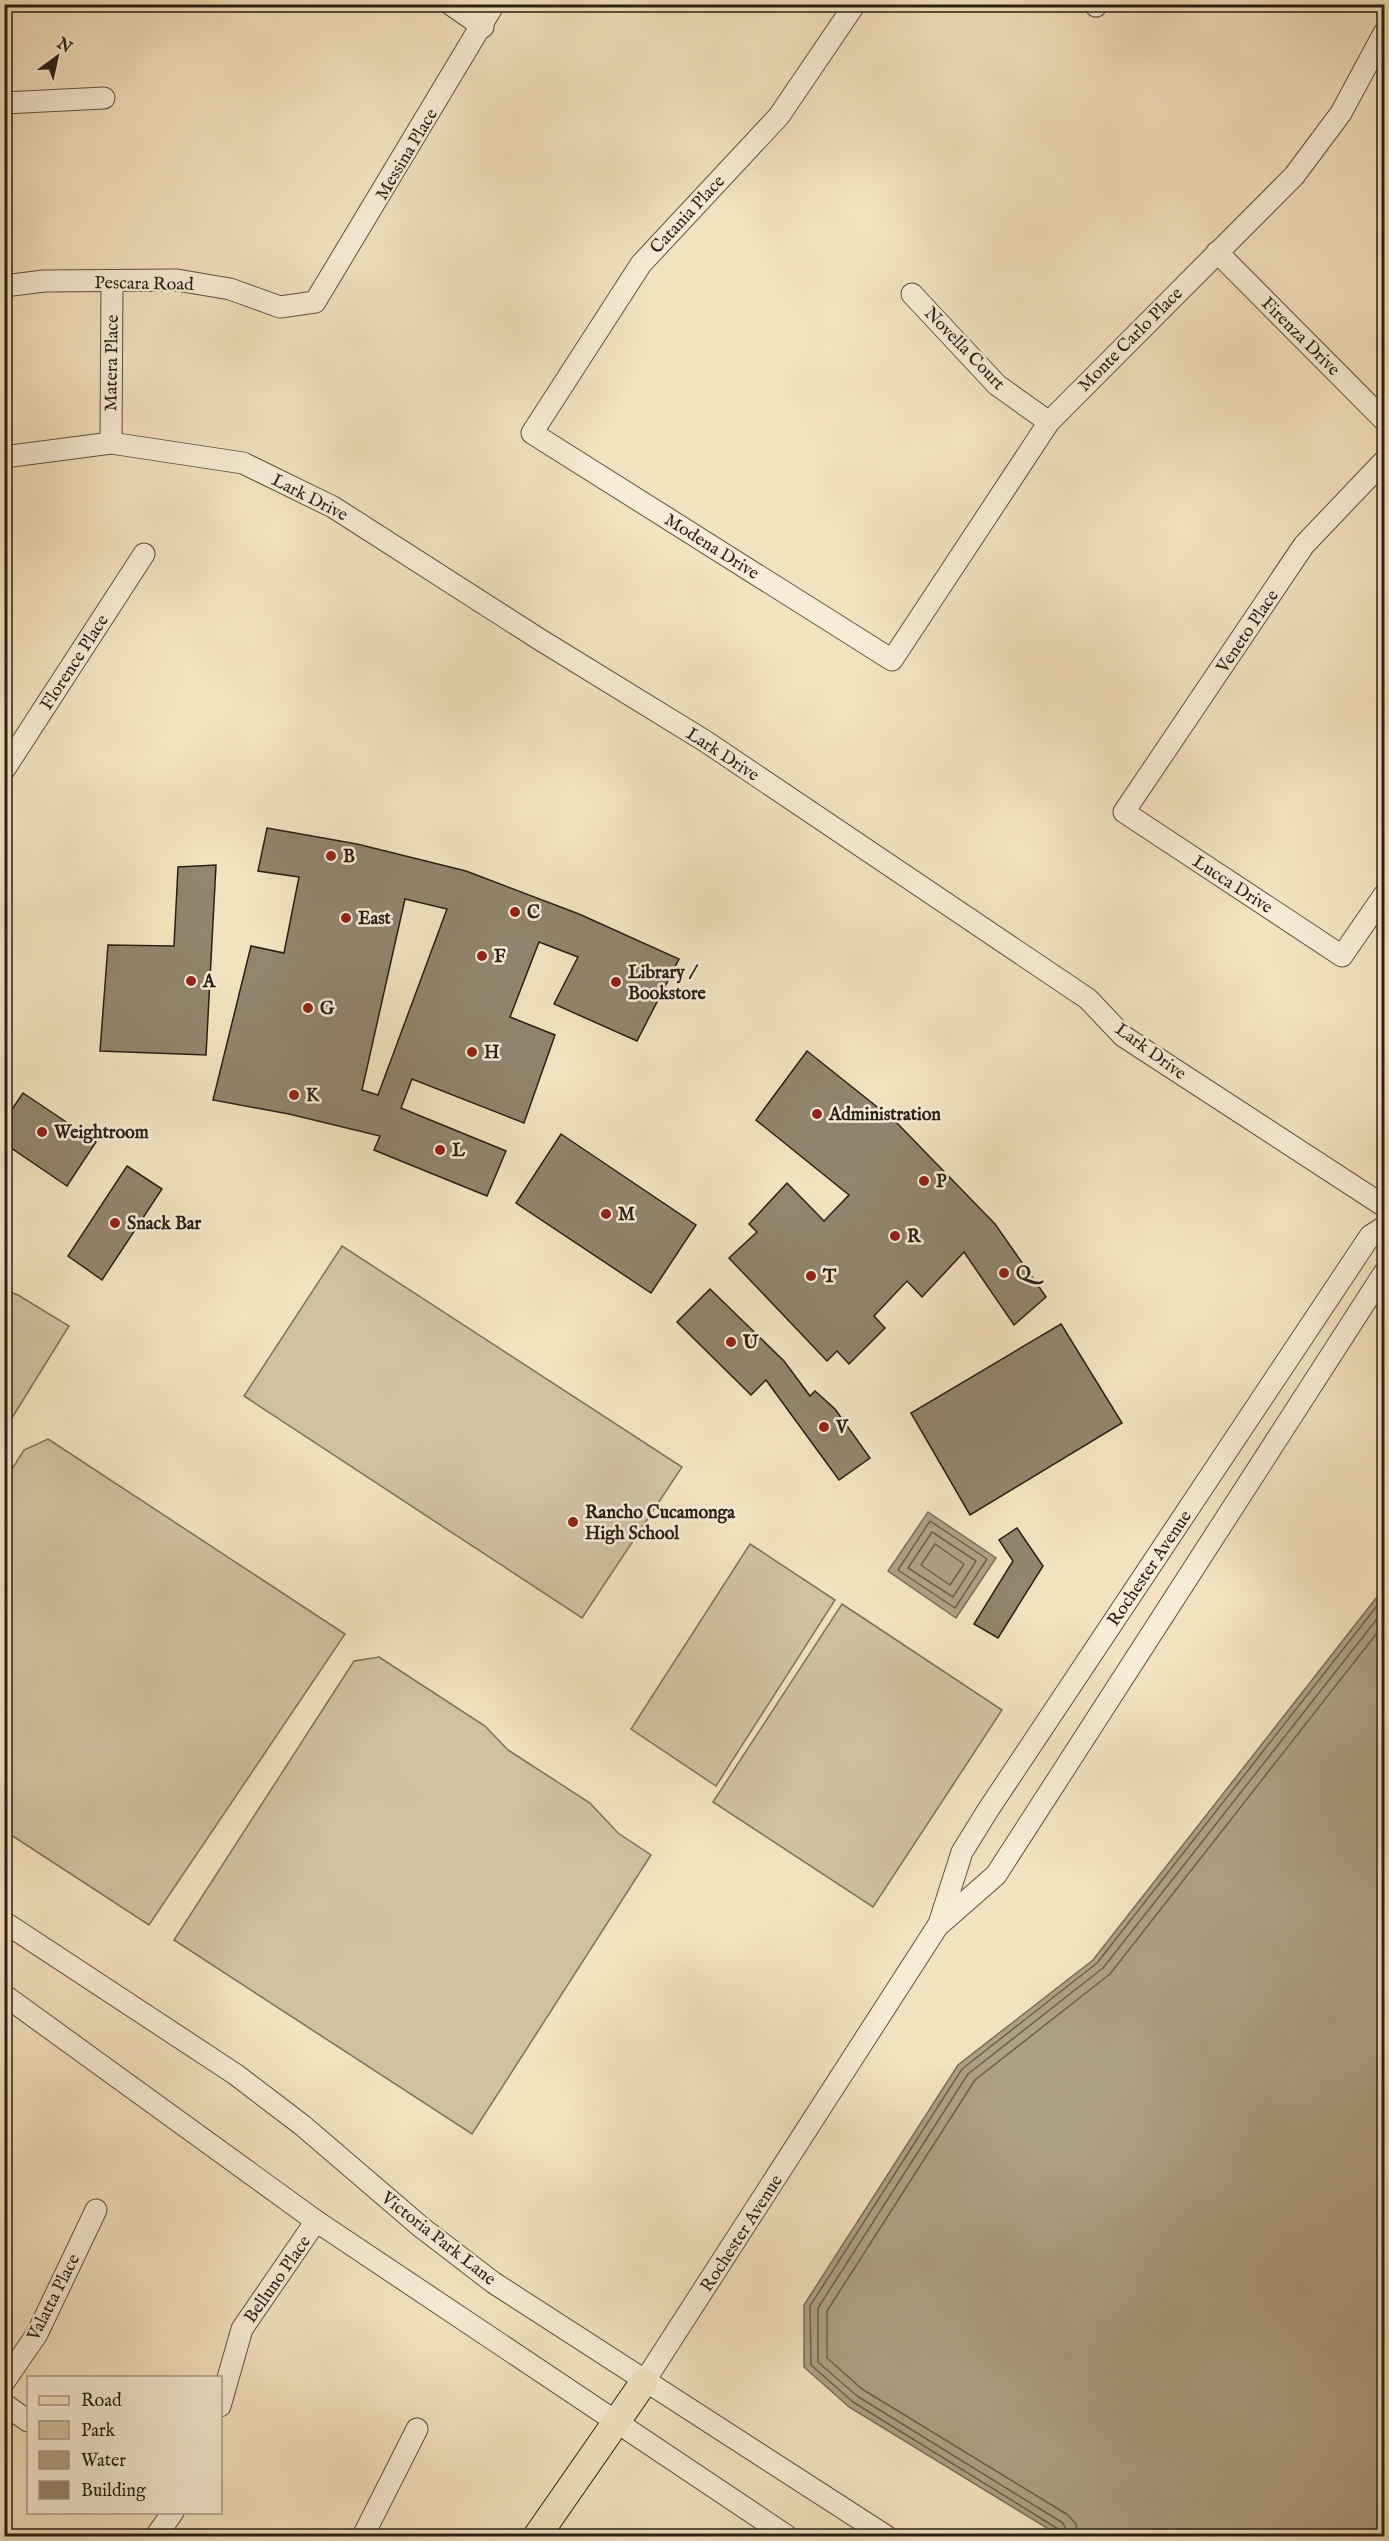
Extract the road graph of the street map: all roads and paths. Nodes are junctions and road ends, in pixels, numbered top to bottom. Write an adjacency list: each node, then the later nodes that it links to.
1 (450, 4): 4 (street)
2 (494, 4): 4 (street, Messina Place)
3 (855, 4): 15 (street, Catania Place)
4 (483, 27): 12 (street, Messina Place)
5 (1384, 33): 8 (street, Monte Carlo Place)
6 (104, 98): 7 (street)
7 (4, 103)
8 (1217, 252): 13 (street, Firenza Drive); 14 (street, Monte Carlo Place)
9 (112, 282): 10 (street, Pescara Road); 12 (street, Pescara Road); 16 (street, Matera Place)
10 (4, 286)
11 (912, 294): 14 (street, Novella Court)
12 (315, 302)
13 (1384, 420)
14 (1049, 422): 20 (street, Monte Carlo Place)
15 (532, 433): 20 (street, Modena Drive)
16 (111, 443): 17 (street, Lark Drive); 24 (street, Lark Drive)
17 (4, 457)
18 (1384, 462): 22 (street, Veneto Place)
19 (144, 554): 21 (street, Florence Place)
20 (892, 660)
21 (4, 770)
22 (1124, 812): 23 (street, Lucca Drive)
23 (1384, 895)
24 (1384, 1206)
25 (1384, 1227): 28 (street, Rochester Avenue)
26 (1384, 1273): 28 (street, Rochester Avenue)
27 (4, 1922): 33 (street, Victoria Park Lane)
28 (939, 1924): 33 (street, Rochester Avenue)
29 (4, 1995): 31 (street)
30 (96, 2210): 32 (street, Valatta Place)
31 (316, 2222): 34 (street, Belluno Place); 37 (street)
32 (4, 2382)
33 (644, 2382): 37 (main road, Rochester Avenue); 44 (street, Victoria Park Lane)
34 (222, 2399)
35 (4, 2404): 36 (street)
36 (27, 2420)
37 (617, 2422): 42 (main road, Rochester Avenue); 43 (street)
38 (417, 2429): 41 (street)
39 (167, 2515): 40 (street)
40 (156, 2536)
41 (363, 2536)
42 (537, 2536)
43 (788, 2536)
44 (886, 2536)

